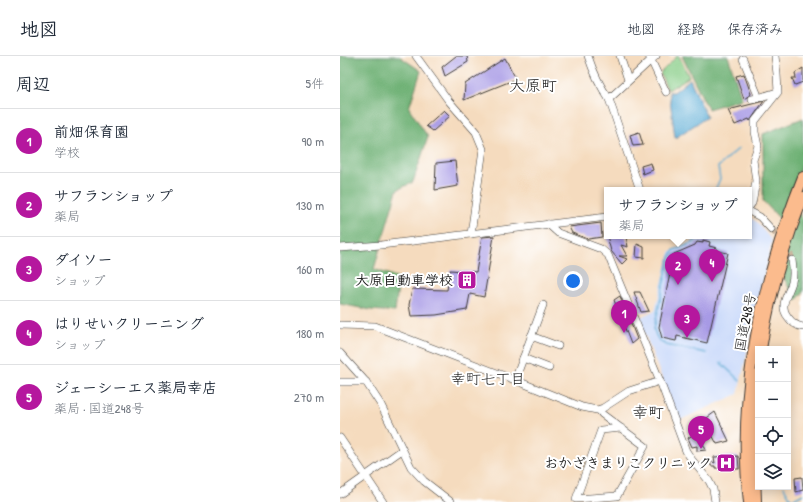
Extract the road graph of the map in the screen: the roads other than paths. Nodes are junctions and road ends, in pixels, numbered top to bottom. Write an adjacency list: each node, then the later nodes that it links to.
1 (416, 56): 19 (street)
2 (588, 56): 10 (street)
3 (620, 56): 7 (street)
4 (775, 56): 9 (street)
5 (652, 57): 7 (street); 8 (street)
6 (743, 59): 9 (street)
7 (628, 80): 10 (street)
8 (666, 92)
9 (778, 92): 14 (street)
10 (609, 99): 12 (street)
11 (803, 177): 45 (highway, 国道248号)
12 (639, 187)
13 (803, 197): 27 (highway, 国道248号)
14 (752, 203)
15 (752, 213): 18 (street)
16 (604, 217): 17 (street)
17 (548, 224): 19 (street); 32 (street)
18 (771, 229)
19 (471, 234): 20 (street)
20 (340, 248)
21 (792, 260): 24 (street)
22 (543, 305): 25 (street)
23 (340, 325): 31 (street)
24 (803, 327)
25 (531, 336): 26 (street); 29 (street)
26 (558, 346)
27 (762, 346)
28 (340, 353): 34 (street)
29 (523, 358): 30 (street); 31 (street)
30 (549, 368)
31 (515, 380): 36 (street)
32 (660, 381): 36 (street); 44 (street)
33 (340, 382): 34 (street)
34 (366, 382): 39 (street)
35 (758, 382): 46 (highway)
36 (599, 410): 37 (street)
37 (621, 428): 37 (street)
38 (340, 438): 40 (street)
39 (402, 450): 40 (street); 43 (street)
40 (365, 476): 41 (street); 42 (street)
41 (340, 494)
42 (383, 502)
43 (451, 502)
44 (715, 502)
45 (749, 502)
46 (756, 502)

